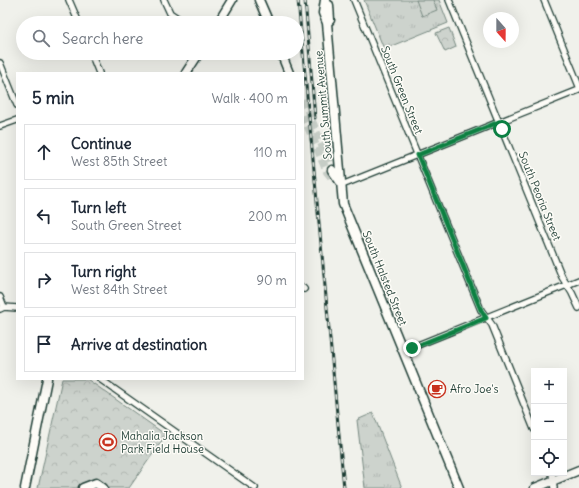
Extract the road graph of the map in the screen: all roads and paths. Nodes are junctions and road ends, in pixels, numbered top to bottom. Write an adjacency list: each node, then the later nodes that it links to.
1 (69, 0): 9 (street)
2 (164, 0): 10 (street)
3 (232, 0): 11 (main road)
4 (259, 0): 12 (main road)
5 (354, 0): 26 (street, South Green Street)
6 (449, 0): 24 (street, South Peoria Street)
7 (544, 0): 20 (street)
8 (327, 1): 29 (main road, South Summit Avenue)
9 (75, 16)
10 (174, 16)
11 (222, 16)
12 (266, 16)
13 (94, 60): 17 (street)
14 (194, 60): 18 (main road)
15 (284, 60): 19 (main road)
16 (0, 63): 22 (street)
17 (99, 72)
18 (187, 72)
19 (289, 72)
20 (579, 86)
21 (579, 90): 24 (street)
22 (16, 103)
23 (16, 120): 25 (street)
24 (499, 122): 26 (street); 31 (street, South Peoria Street)
25 (0, 126)
26 (418, 155): 29 (street); 36 (street, South Green Street)
27 (332, 170): 29 (main road, South Halsted Street)
28 (333, 179): 29 (main road)
29 (342, 185): 37 (main road, South Halsted Street)
30 (579, 280): 31 (street)
31 (567, 285): 35 (street, South Peoria Street); 36 (street)
32 (0, 297): 33 (street)
33 (2, 308): 34 (street)
34 (16, 308)
35 (579, 308)
36 (486, 318): 37 (street); 40 (street, South Green Street)
37 (403, 351): 47 (main road, South Halsted Street)
38 (47, 380): 44 (main road)
39 (101, 380): 46 (street)
40 (531, 422)
41 (579, 470): 42 (main road)
42 (553, 481): 48 (main road)
43 (100, 485): 45 (main road)
44 (25, 488)
45 (83, 488)
46 (255, 488)
47 (459, 488)
48 (535, 488)

